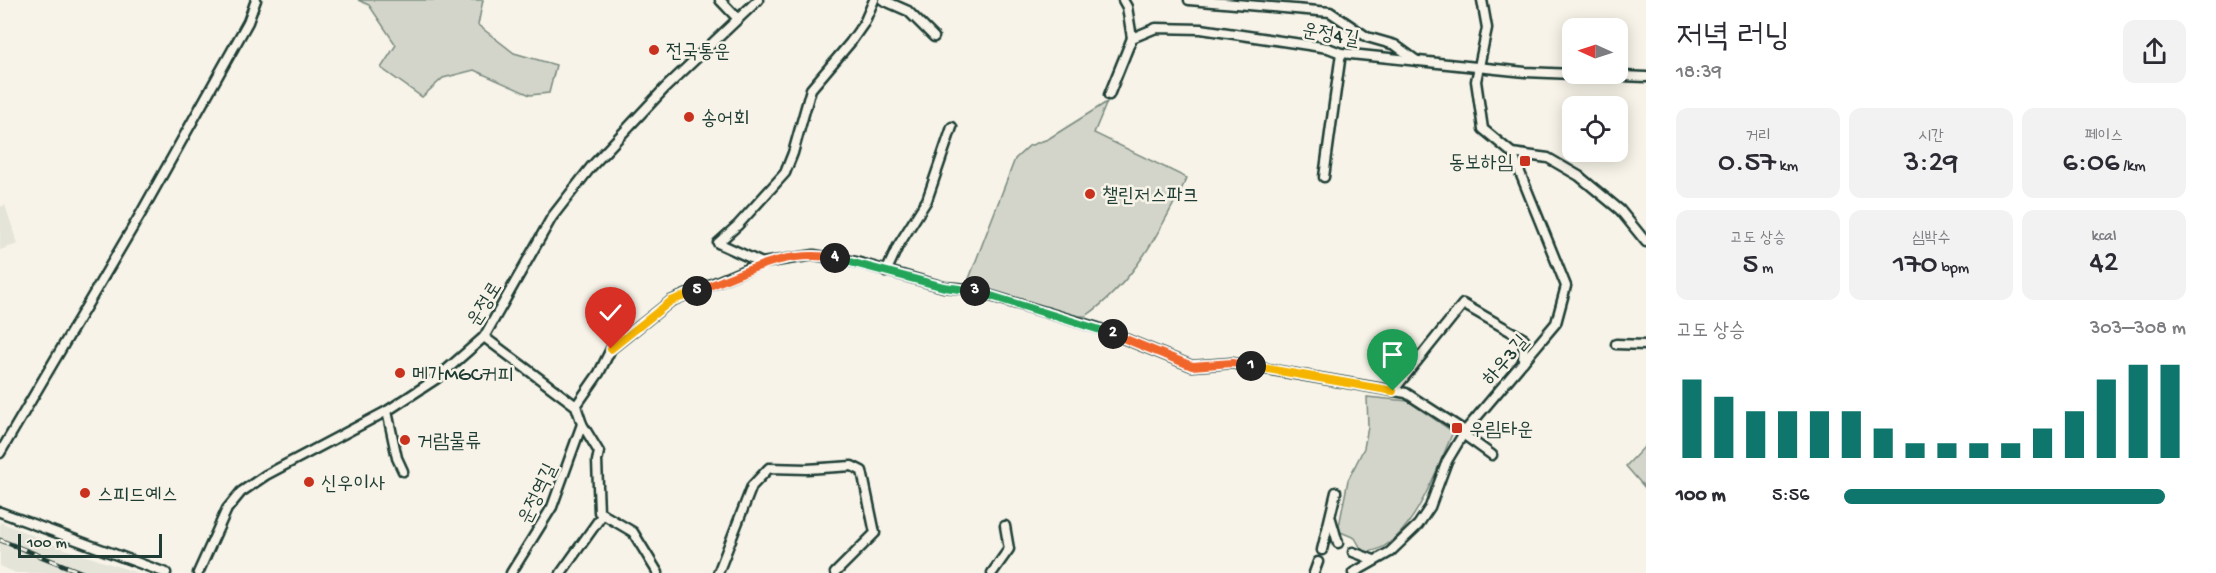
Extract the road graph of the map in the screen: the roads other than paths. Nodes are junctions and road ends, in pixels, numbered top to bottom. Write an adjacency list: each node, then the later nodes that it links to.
1 (256, 0): 32 (street)
2 (720, 0): 9 (street)
3 (758, 0): 9 (street, 운정로)
4 (874, 0): 21 (street)
5 (883, 0): 10 (street)
6 (1123, 0): 11 (street)
7 (1189, 0): 13 (street, 운정4길)
8 (1482, 0): 14 (street)
9 (738, 19): 23 (street, 운정로)
10 (934, 37)
11 (1132, 38): 12 (street, 운정4길); 16 (street)
12 (1341, 53): 13 (street, 운정4길); 19 (street)
13 (1418, 62): 14 (street, 운정4길)
14 (1479, 69): 15 (street, 운정4길); 18 (street)
15 (1646, 77)
16 (1109, 95)
17 (952, 127): 22 (street)
18 (1512, 153): 20 (street); 26 (street, 하우3길)
19 (1324, 177)
20 (1646, 242)
21 (762, 263): 22 (street); 28 (street)
22 (886, 271): 27 (street)
23 (484, 337): 28 (street); 29 (street, 운정로)
24 (1616, 344): 25 (street)
25 (1646, 345)
26 (1523, 362): 27 (street); 31 (street, 하우3길)
27 (1393, 391): 31 (street)
28 (576, 405): 30 (street)
29 (387, 411): 34 (street); 46 (street, 운정로)
30 (582, 424): 37 (street); 47 (street, 운정역길)
31 (1465, 431): 33 (street); 43 (street, 하우3길)
32 (0, 453)
33 (1492, 455)
34 (403, 471)
35 (1336, 492): 38 (street)
36 (0, 512): 45 (street)
37 (603, 514): 48 (street); 49 (street)
38 (1331, 519): 40 (street); 41 (street)
39 (1005, 526): 52 (street)
40 (1338, 543)
41 (1322, 550)
42 (1353, 552): 43 (street)
43 (1374, 560): 54 (street, 하우3길)
44 (1318, 562): 53 (street)
45 (166, 573)
46 (198, 573)
47 (511, 573)
48 (561, 573)
49 (658, 573)
50 (718, 573): 51 (street)
51 (835, 573)
52 (992, 573)
53 (1314, 573)
54 (1353, 573)

